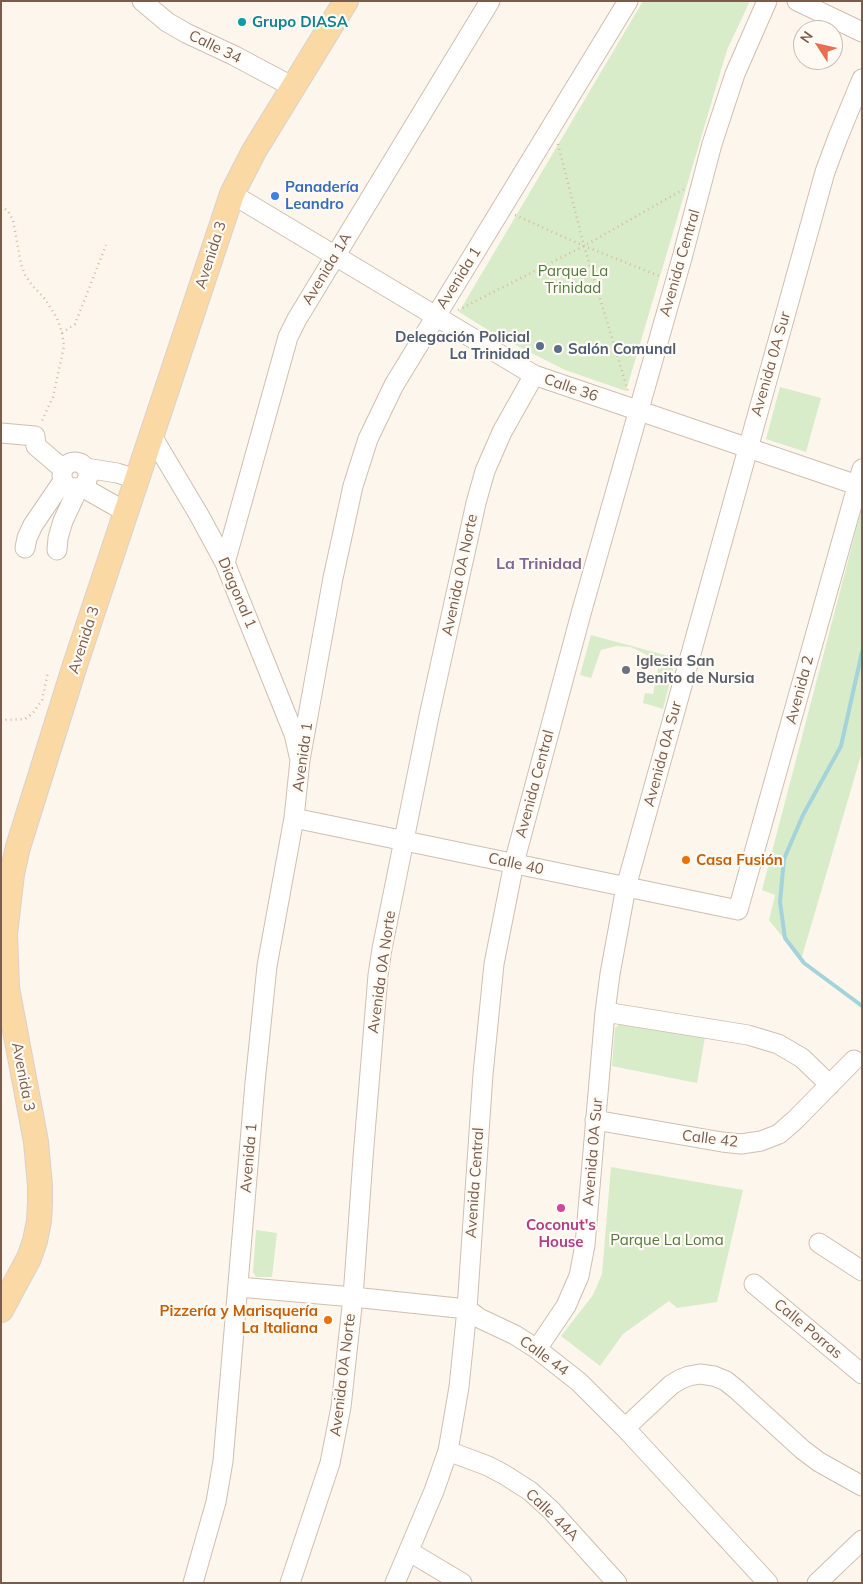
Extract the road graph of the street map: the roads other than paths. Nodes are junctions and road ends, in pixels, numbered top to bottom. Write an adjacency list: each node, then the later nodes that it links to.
1 (142, 1): 9 (street, Calle 34)
2 (346, 1): 9 (main road, Avenida 3)
3 (490, 1): 11 (street, Avenida 1A)
4 (628, 1): 12 (street, Avenida 1)
5 (767, 1): 14 (street, Avenida Central)
6 (796, 1): 7 (street)
7 (862, 32)
8 (862, 79): 17 (street, Avenida 0A Sur)
9 (293, 87): 10 (main road, Avenida 3)
10 (232, 194): 11 (street, Calle 36); 16 (main road, Avenida 3)
11 (335, 256): 12 (street, Calle 36); 23 (street, Avenida 1A)
12 (444, 315): 13 (street, Calle 36); 27 (street, Avenida 1)
13 (534, 375): 14 (street, Calle 36); 31 (street, Avenida 0A Norte)
14 (633, 403): 17 (street, Calle 36); 32 (street, Avenida Central)
15 (1, 433): 19 (street)
16 (152, 436): 18 (main road, Avenida 3); 22 (street, Diagonal 1)
17 (747, 448): 20 (street, Calle 36); 33 (street, Avenida 0A Sur)
18 (137, 479): 19 (street); 21 (main road, Avenida 3)
19 (71, 481): 21 (street); 24 (street); 25 (street)
20 (859, 483): 34 (street, Avenida 2)
21 (126, 512): 45 (main road, Avenida 3)
22 (199, 515): 23 (street); 26 (street, Diagonal 1)
23 (238, 515): 26 (street, Avenida 1A)
24 (25, 548)
25 (58, 550)
26 (225, 563): 28 (street, Diagonal 1)
27 (314, 688): 28 (street); 29 (street, Avenida 1)
28 (276, 689): 29 (street, Diagonal 1)
29 (300, 760): 30 (street, Avenida 1)
30 (294, 818): 31 (street, Calle 40); 42 (street, Avenida 1)
31 (404, 840): 32 (street, Calle 40); 43 (street, Avenida 0A Norte)
32 (514, 863): 33 (street, Calle 40); 44 (street, Avenida Central)
33 (626, 887): 34 (street, Calle 40); 35 (street, Avenida 0A Sur)
34 (738, 910)
35 (605, 1012): 37 (street); 38 (street, Avenida 0A Sur)
36 (854, 1060): 37 (street, Calle 42)
37 (830, 1085): 38 (street, Calle 42)
38 (595, 1120): 46 (street, Avenida 0A Sur)
39 (819, 1242): 40 (street)
40 (862, 1271)
41 (754, 1284): 47 (street, Calle Porras)
42 (238, 1287): 43 (street, Calle 44); 54 (street, Avenida 1)
43 (353, 1297): 44 (street, Calle 44); 55 (street, Avenida 0A Norte)
44 (467, 1309): 46 (street, Calle 44); 49 (street, Avenida Central)
45 (1, 1310)
46 (537, 1349): 48 (street, Calle 44)
47 (862, 1374)
48 (625, 1428): 50 (street); 59 (street, Calle 44)
49 (448, 1451): 52 (street, Avenida Central); 58 (street, Calle 44A)
50 (862, 1486)
51 (862, 1540): 53 (street)
52 (410, 1552): 56 (street, Avenida Central); 57 (street)
53 (827, 1580)
54 (195, 1582)
55 (290, 1583)
56 (395, 1583)
57 (462, 1583)
58 (617, 1583)
59 (768, 1583)

